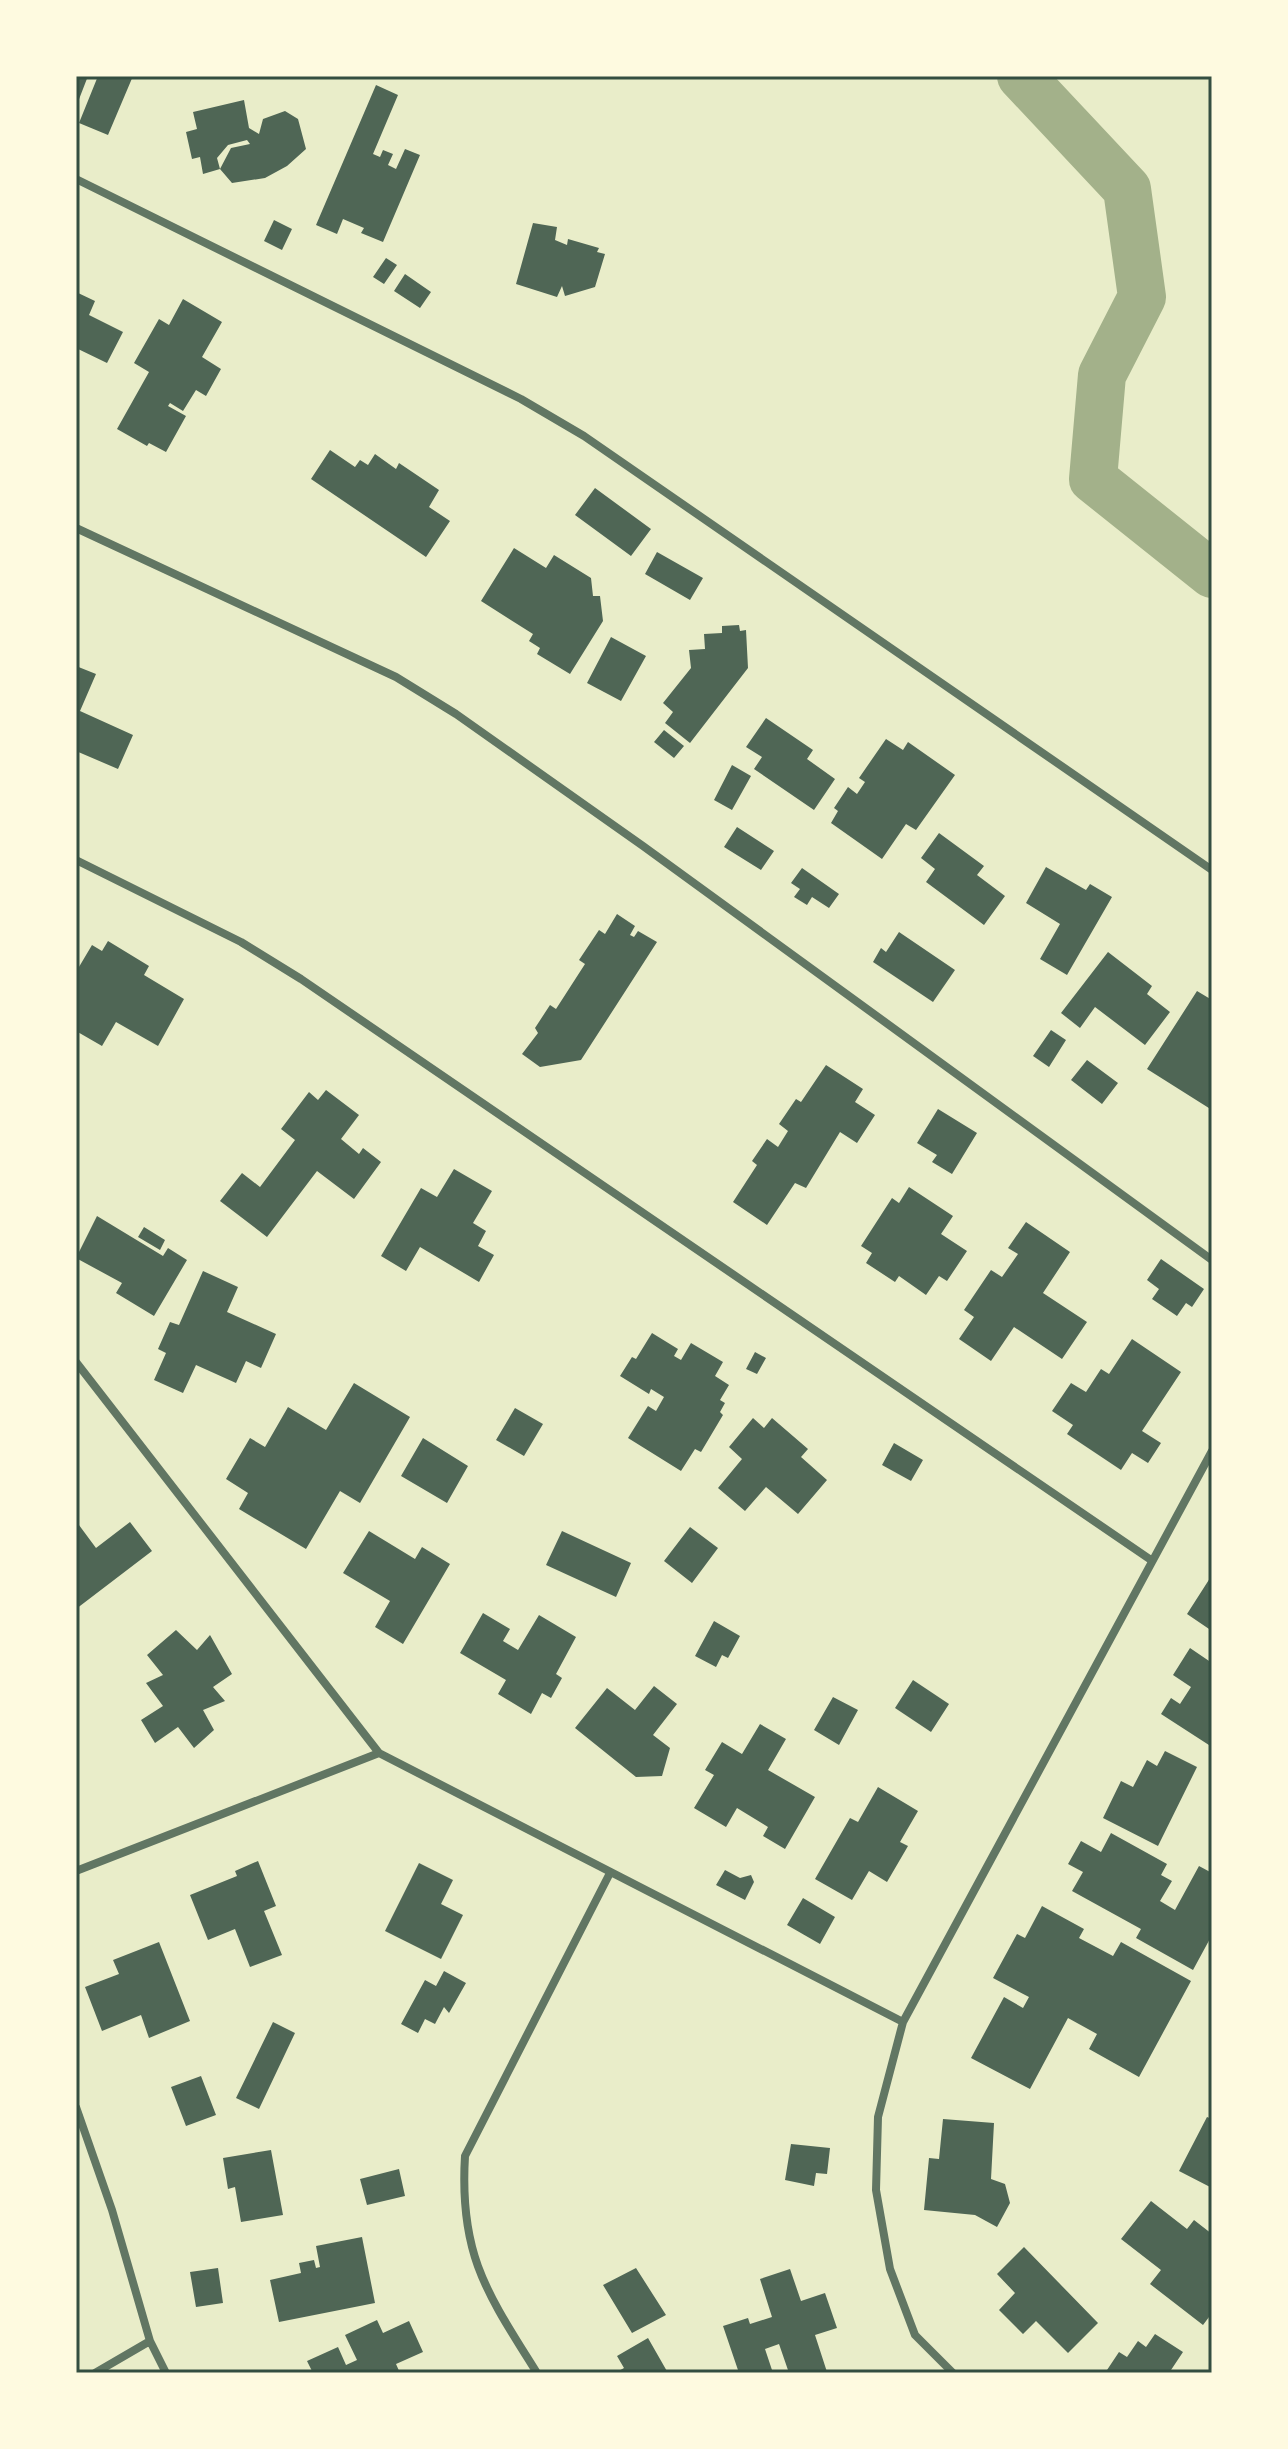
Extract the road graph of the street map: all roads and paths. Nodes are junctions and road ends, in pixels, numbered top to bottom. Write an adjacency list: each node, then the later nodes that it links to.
1 (76, 179): 4 (street)
2 (76, 528): 5 (street)
3 (76, 860): 8 (street)
4 (1212, 870)
5 (1212, 1260)
6 (76, 1362): 9 (street)
7 (1212, 1451): 8 (street)
8 (1151, 1560): 12 (street)
9 (379, 1753): 10 (street); 11 (street)
10 (76, 1871)
11 (610, 1873): 12 (street); 17 (street)
12 (903, 2022): 18 (street)
13 (76, 2107): 14 (street)
14 (150, 2341): 15 (street); 16 (street)
15 (95, 2373)
16 (166, 2373)
17 (537, 2373)
18 (953, 2373)

